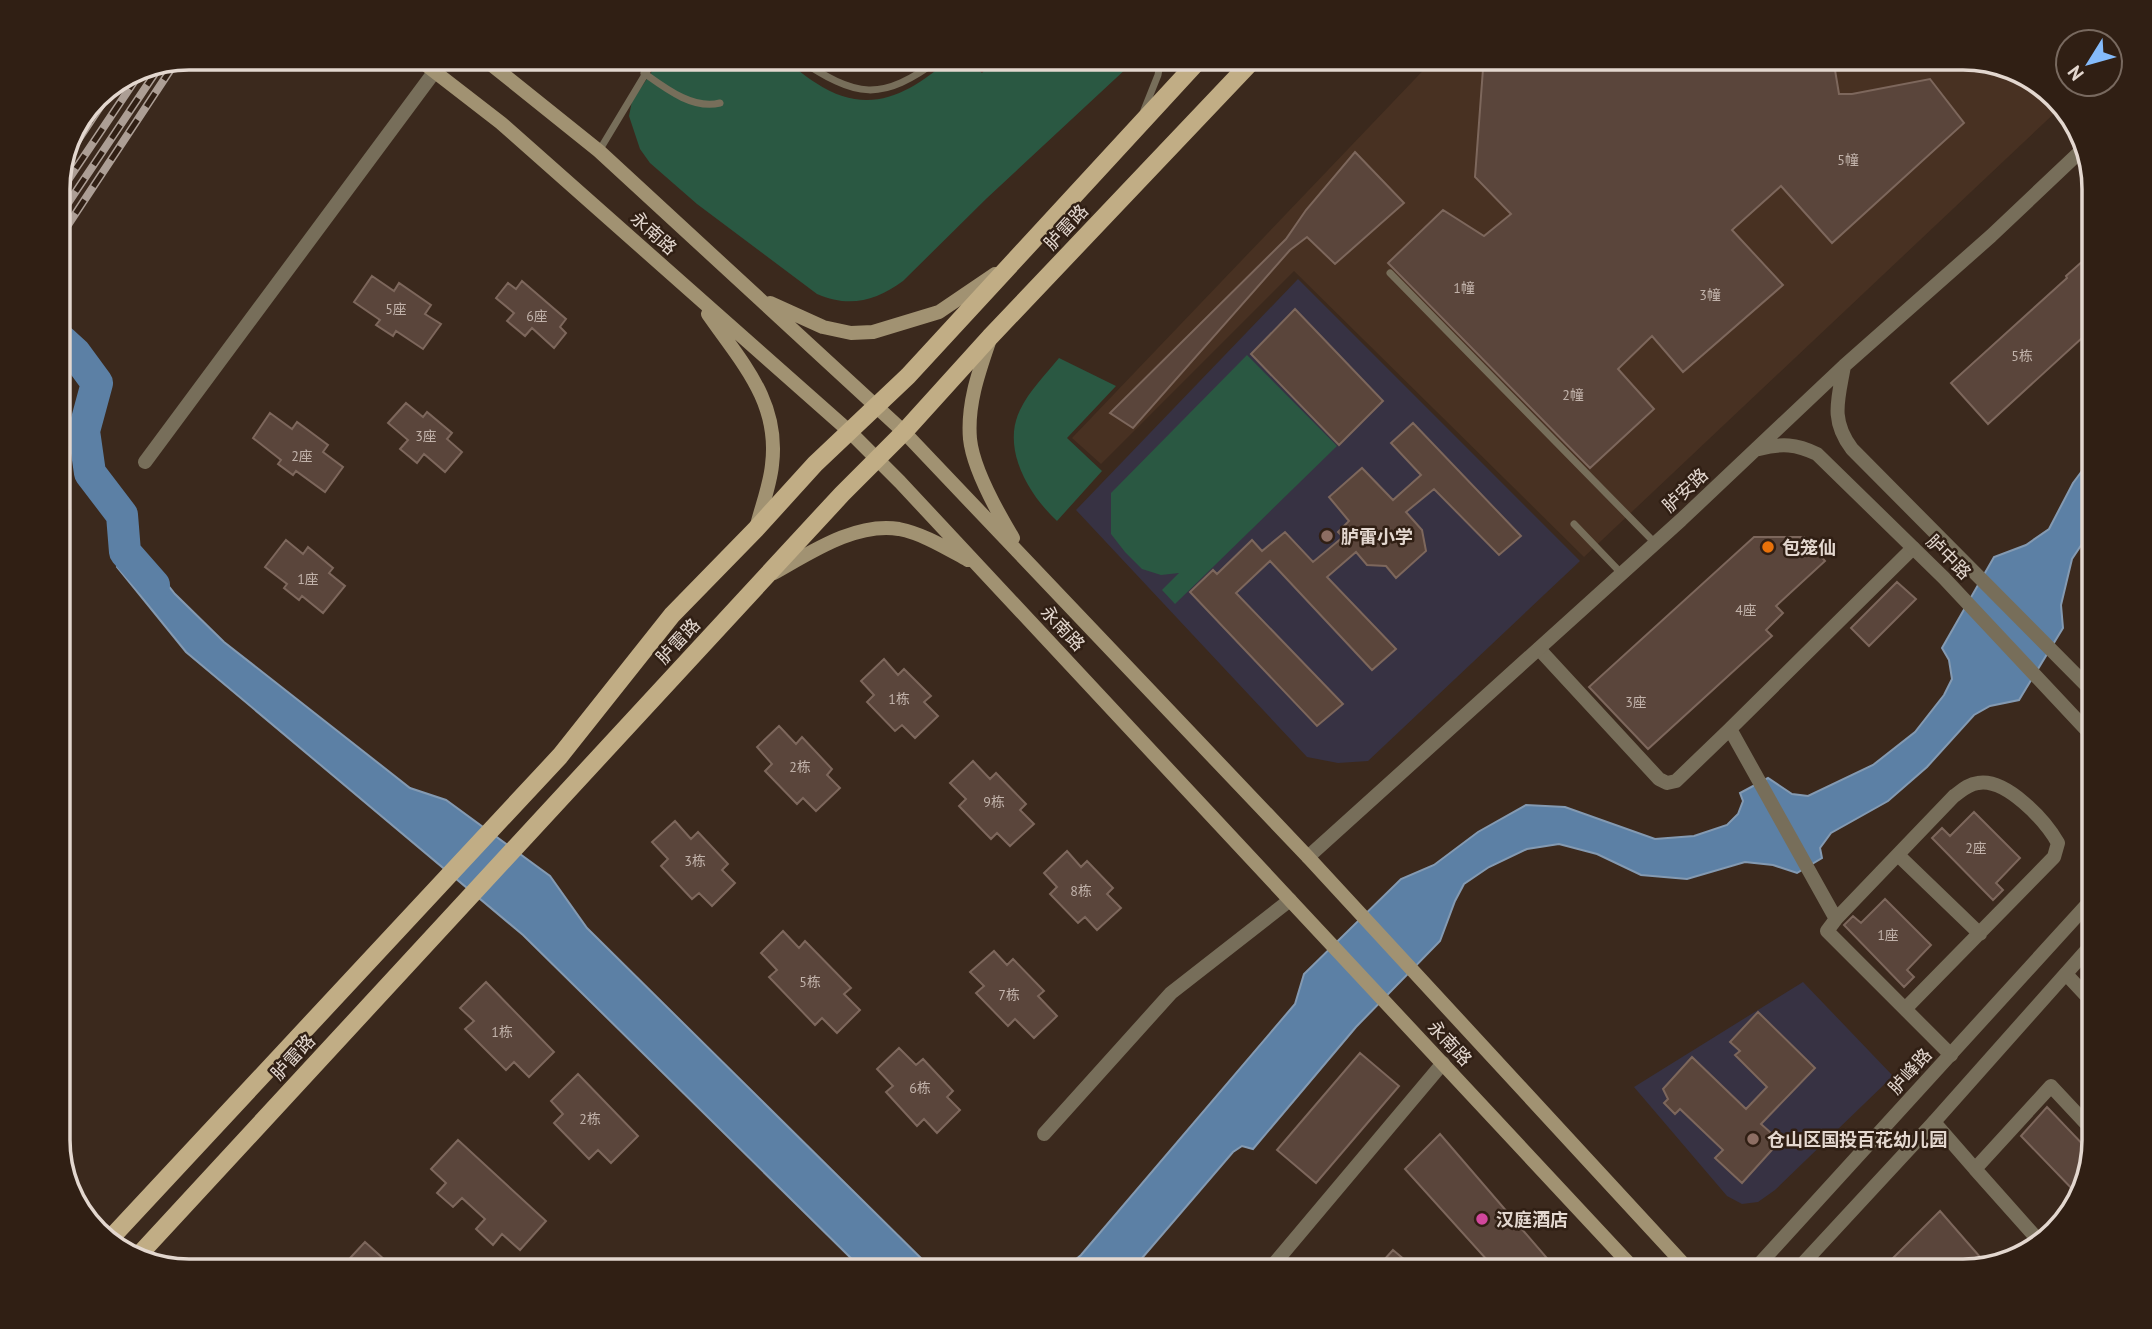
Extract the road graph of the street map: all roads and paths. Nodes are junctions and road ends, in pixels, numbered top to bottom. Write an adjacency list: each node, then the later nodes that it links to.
1 (498, 70): 12 (main road)
2 (646, 70): 9 (lane)
3 (816, 70): 4 (lane)
4 (924, 70)
5 (1159, 70): 11 (lane)
6 (1189, 70): 11 (main road, 胪雷路)
7 (1244, 70): 18 (main road, 胪雷路)
8 (435, 71): 17 (main road, 永南路); 25 (street)
9 (644, 73): 10 (lane); 12 (lane)
10 (720, 103)
11 (1138, 123): 14 (main road, 胪雷路)
12 (599, 151): 16 (main road)
13 (2077, 155): 19 (street, 胪安路)
14 (1014, 262): 16 (main road); 20 (main road, 胪雷路)
15 (1390, 273): 28 (lane)
16 (751, 293): 20 (main road)
17 (696, 295): 21 (main road, 永南路); 27 (main road)
18 (990, 337): 22 (main road, 胪雷路); 30 (main road)
19 (1844, 366): 23 (street, 胪安路); 35 (street, 胪中路)
20 (876, 406): 21 (main road, 胪雷路); 22 (main road)
21 (850, 432): 24 (main road, 永南路); 27 (main road, 胪雷路)
22 (904, 432): 24 (main road, 胪雷路); 30 (main road)
23 (1757, 450): 28 (street, 胪安路); 29 (street, 胪中路)
24 (877, 459): 31 (main road, 永南路); 33 (main road, 胪雷路)
25 (145, 462)
26 (1574, 524): 32 (lane)
27 (757, 529): 54 (main road, 胪雷路)
28 (1656, 543): 32 (street, 胪安路)
29 (1913, 548): 36 (street, 胪中路); 37 (street)
30 (1026, 560): 39 (main road)
31 (978, 566): 33 (main road); 40 (main road, 永南路)
32 (1621, 573): 34 (street, 胪安路)
33 (763, 579): 56 (main road, 胪雷路)
34 (1539, 649): 37 (street); 39 (street, 胪安路)
35 (2082, 681)
36 (2082, 725)
37 (1730, 729): 42 (street)
38 (1898, 855): 42 (street); 43 (street); 43 (street)
39 (1308, 857): 59 (main road)
40 (1290, 900): 49 (main road, 永南路); 52 (street)
41 (2082, 910): 48 (street, 胪峰路)
42 (1836, 919): 47 (street)
43 (1980, 934): 47 (street)
44 (2082, 956): 45 (street)
45 (2066, 974): 46 (street); 51 (street)
46 (2082, 991)
47 (1905, 1009): 48 (street)
48 (1951, 1055): 60 (street, 胪峰路)
49 (1443, 1063): 57 (street); 58 (main road, 永南路)
50 (2082, 1119): 53 (street)
51 (1934, 1122): 53 (street); 61 (street)
52 (1044, 1134)
53 (1975, 1169): 55 (street)
54 (116, 1233)
55 (2034, 1235)
56 (143, 1250)
57 (1278, 1259)
58 (1625, 1259)
59 (1679, 1259)
60 (1764, 1259)
61 (1807, 1259)

